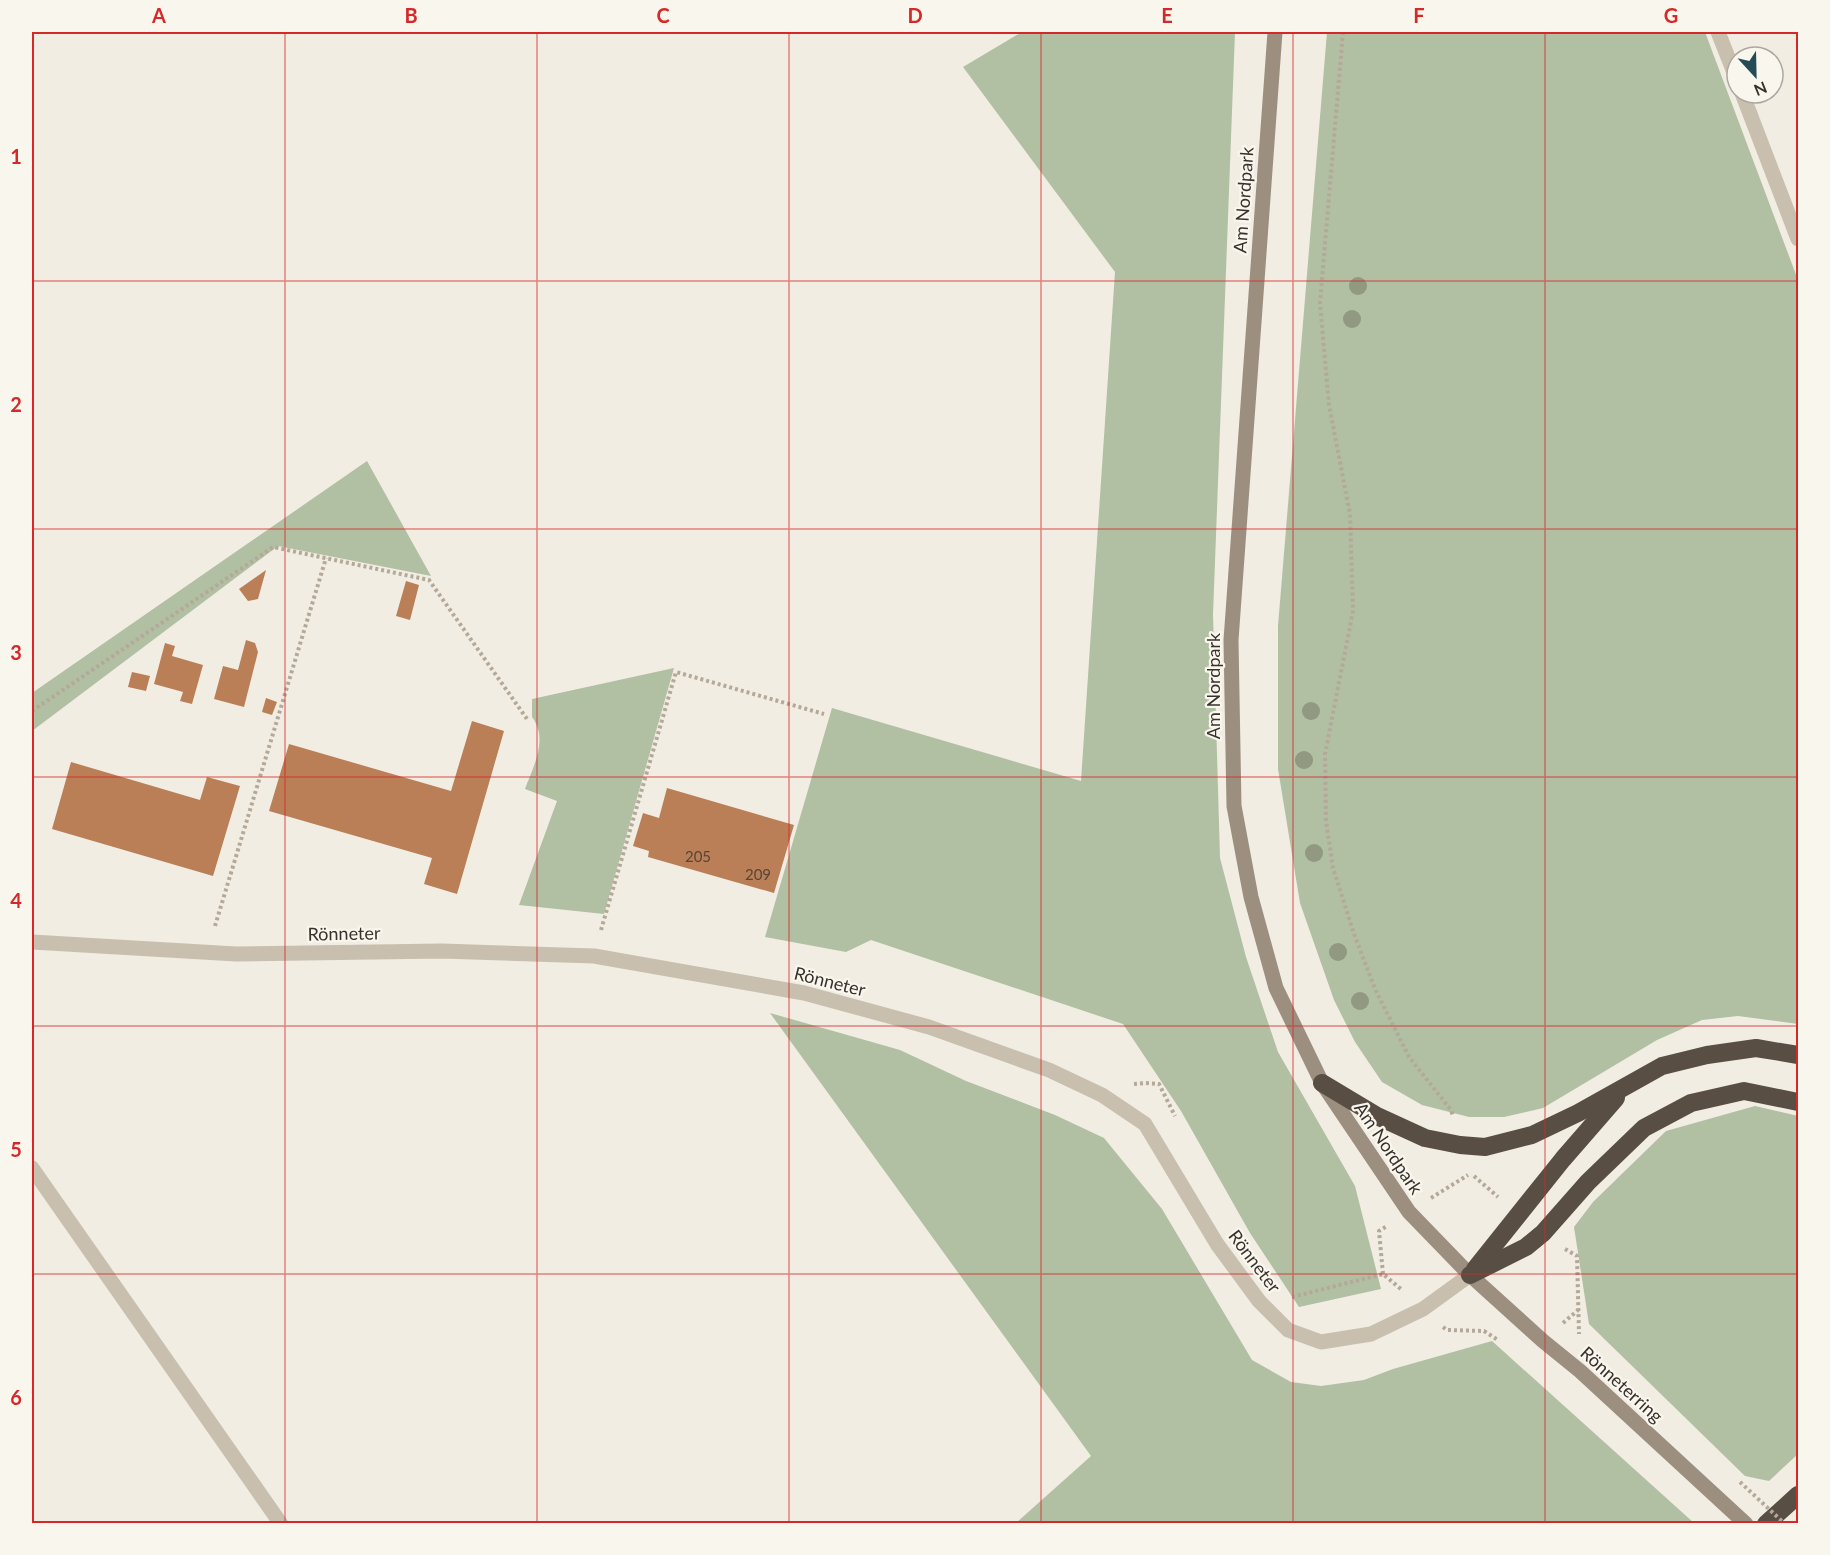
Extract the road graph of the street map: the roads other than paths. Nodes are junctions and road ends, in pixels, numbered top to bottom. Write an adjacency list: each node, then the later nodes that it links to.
1 (1275, 32): 8 (street, Am Nordpark)
2 (1718, 32): 3 (street)
3 (1725, 50)
4 (1747, 105): 5 (street)
5 (1798, 239)
6 (32, 942): 12 (street, Rönneter)
7 (1798, 1055): 9 (highway)
8 (1322, 1083): 9 (highway); 12 (street, Am Nordpark)
9 (1624, 1089): 12 (highway)
10 (1798, 1102): 12 (highway)
11 (32, 1168): 14 (street)
12 (1470, 1275): 15 (street, Rönneterring)
13 (1798, 1495): 16 (highway)
14 (281, 1524)
15 (1746, 1524)
16 (1766, 1524)

